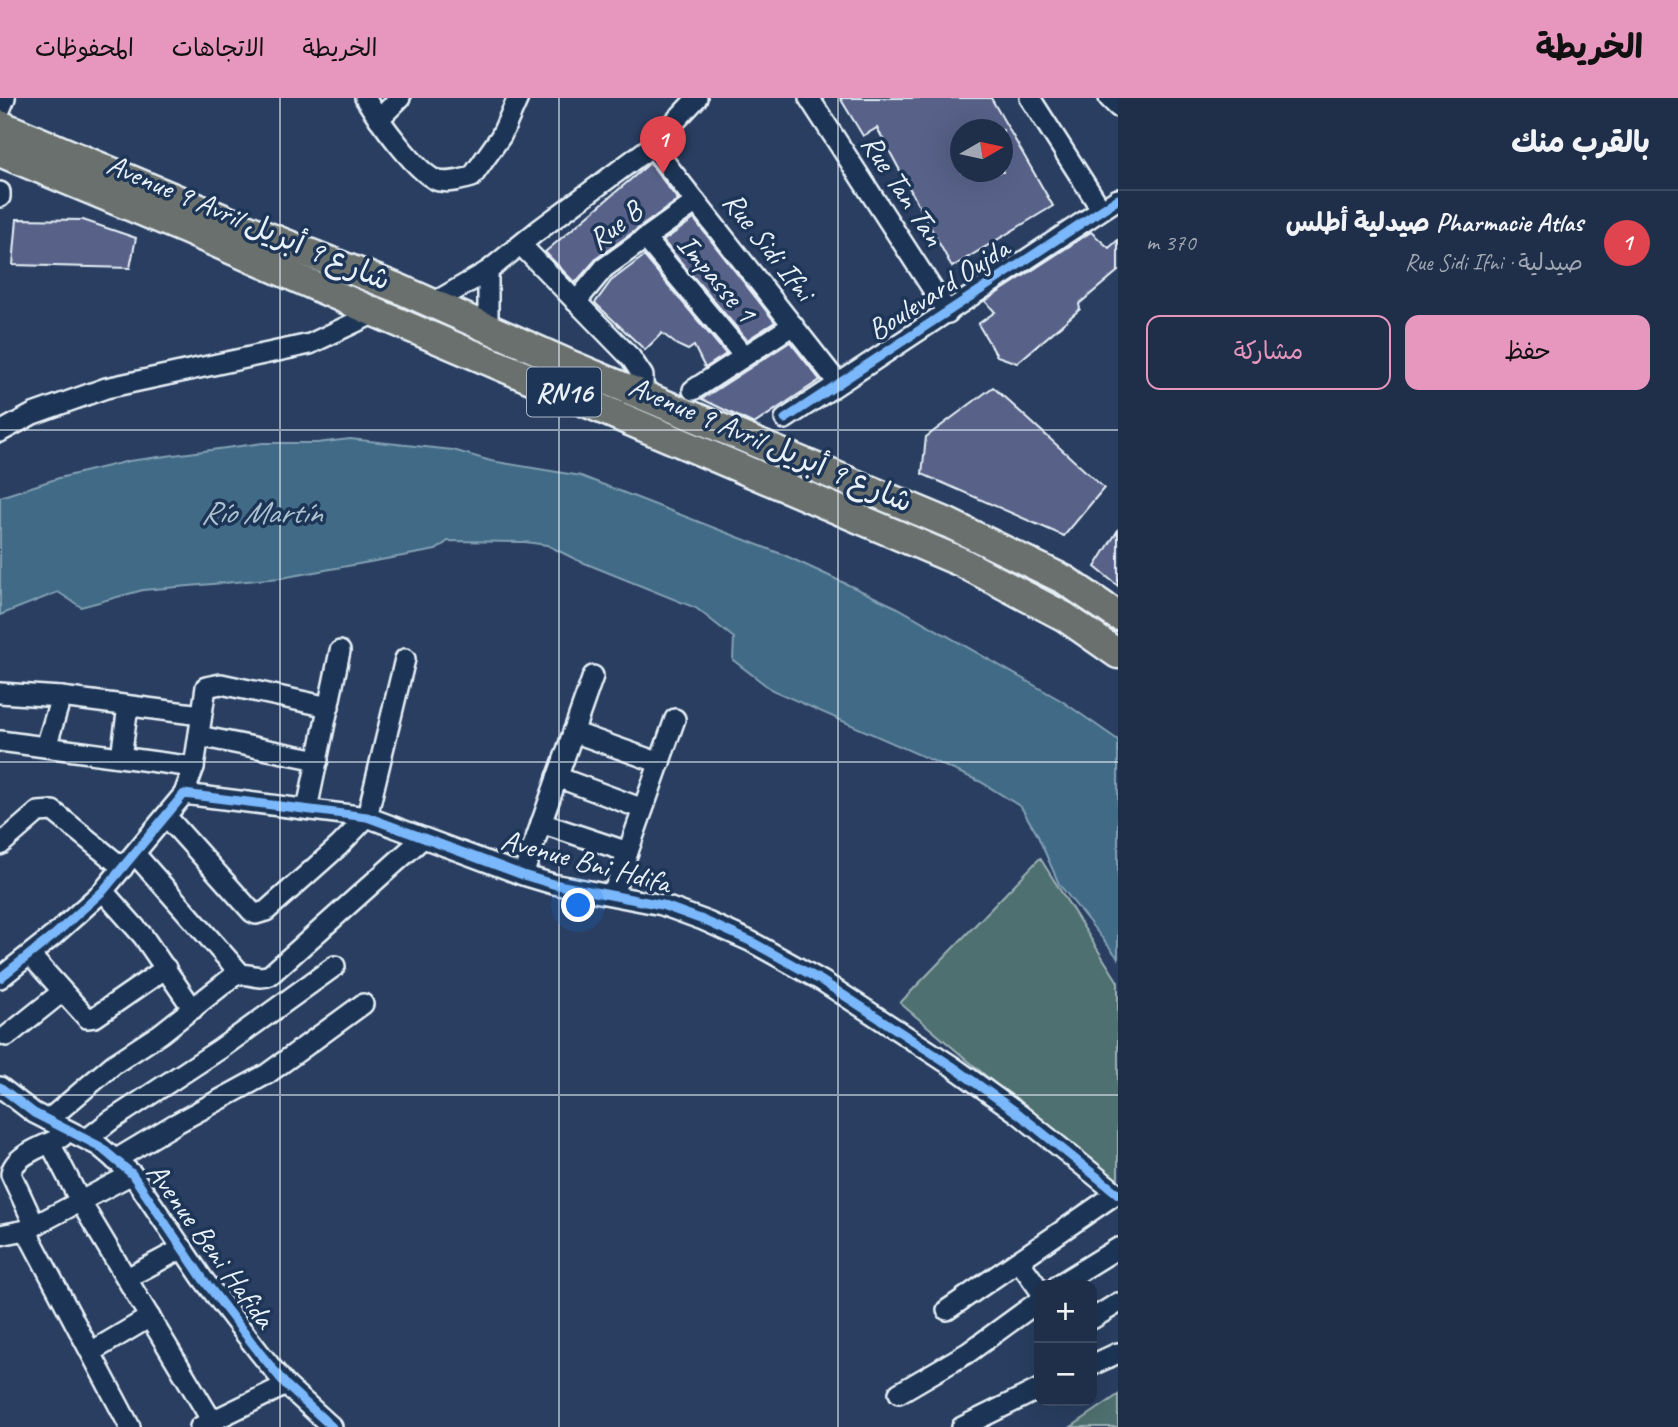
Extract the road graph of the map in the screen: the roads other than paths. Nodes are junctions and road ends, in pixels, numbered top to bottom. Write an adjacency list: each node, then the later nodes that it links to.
1 (5, 98): 10 (street)
2 (365, 98): 11 (street)
3 (400, 98): 11 (street)
4 (518, 98): 11 (street)
5 (809, 98): 24 (street, Rue Tan Tan)
6 (1030, 98): 16 (street)
7 (1109, 98): 9 (street)
8 (684, 103): 13 (street)
9 (1118, 107)
10 (0, 110)
11 (379, 119)
12 (0, 125): 22 (highway, Avenue 9 Avril شارع 9 أبريل / RN16)
13 (652, 146): 15 (street, Rue Sidi Ifni); 18 (street)
14 (0, 152): 20 (highway, Avenue 9 Avril شارع 9 أبريل / RN16)
15 (696, 202): 17 (street, Rue B); 25 (street, Rue Sidi Ifni)
16 (1110, 204): 24 (street, Boulevard Oujda)
17 (645, 238): 21 (street, Rue B); 28 (street, Impasse 1)
18 (521, 245): 19 (street); 21 (street)
19 (488, 271): 22 (street); 26 (street)
20 (345, 300): 23 (highway, Avenue 9 Avril شارع 9 أبريل / RN16); 27 (street)
21 (576, 302): 31 (street)
22 (433, 303): 26 (highway, Avenue 9 Avril شارع 9 أبريل / RN16)
23 (375, 313): 27 (street); 36 (highway, Avenue 9 Avril شارع 9 أبريل / RN16)
24 (948, 313): 29 (street, Boulevard Oujda)
25 (793, 325): 28 (street); 29 (street, Rue Sidi Ifni)
26 (488, 328): 31 (highway, Avenue 9 Avril شارع 9 أبريل / RN16)
27 (340, 331): 33 (street)
28 (744, 356): 30 (street)
29 (838, 383): 32 (street, Boulevard Oujda)
30 (692, 390)
31 (643, 395): 34 (highway, Avenue 9 Avril شارع 9 أبريل / RN16)
32 (785, 419)
33 (0, 432)
34 (1118, 616)
35 (340, 651): 42 (street)
36 (1118, 654)
37 (405, 659): 58 (street)
38 (593, 676): 45 (street)
39 (0, 693): 40 (street)
40 (61, 697): 41 (street); 48 (street)
41 (128, 706): 43 (street); 49 (street)
42 (328, 707): 43 (street); 50 (street)
43 (201, 715): 46 (street)
44 (675, 719): 51 (street)
45 (573, 732): 51 (street); 53 (street)
46 (199, 736): 50 (street); 52 (street)
47 (0, 741): 48 (street)
48 (46, 747): 49 (street)
49 (121, 757): 52 (street)
50 (318, 760): 55 (street)
51 (660, 763): 56 (street)
52 (194, 767): 54 (street)
53 (557, 777): 56 (street); 59 (street)
54 (184, 793): 55 (street, Avenue Bni Hdifa); 57 (street)
55 (307, 809): 58 (street, Avenue Bni Hdifa)
56 (643, 809): 62 (street)
57 (166, 817): 58 (street); 63 (street)
58 (367, 817): 60 (street, Avenue Bni Hdifa)
59 (541, 823): 62 (street); 64 (street)
60 (423, 838): 64 (street, Avenue Bni Hdifa); 70 (street)
61 (0, 845): 63 (street)
62 (628, 852): 66 (street)
63 (129, 861): 65 (street); 70 (street)
64 (523, 875): 66 (street, Avenue Bni Hdifa)
65 (103, 891): 67 (street); 69 (street)
66 (613, 894): 82 (street, Avenue Bni Hdifa)
67 (30, 955): 71 (street); 72 (street)
68 (335, 966): 78 (street)
69 (166, 968): 72 (street); 74 (street)
70 (240, 973): 74 (street)
71 (0, 978)
72 (62, 992): 75 (street)
73 (363, 1004): 80 (street)
74 (193, 1009): 77 (street)
75 (7, 1036)
76 (0, 1087): 77 (street, Avenue Beni Hafida)
77 (48, 1120): 78 (street, Avenue Beni Hafida)
78 (79, 1135): 79 (street); 80 (street, Avenue Beni Hafida)
79 (50, 1143): 83 (street); 84 (street)
80 (115, 1160): 81 (street, Avenue Beni Hafida)
81 (132, 1174): 83 (street); 86 (street, Avenue Beni Hafida)
82 (1117, 1193): 88 (street)
83 (80, 1201): 84 (street); 89 (street)
84 (30, 1228): 85 (street); 97 (street)
85 (0, 1235)
86 (183, 1248): 89 (street); 100 (street, Avenue Beni Hafida)
87 (1118, 1248): 90 (street)
88 (1019, 1261): 91 (street); 94 (street)
89 (127, 1278): 96 (street)
90 (1067, 1280)
91 (1034, 1282)
92 (1118, 1303): 95 (street)
93 (1034, 1305): 102 (street)
94 (947, 1310)
95 (1097, 1316)
96 (150, 1317): 97 (street); 103 (street)
97 (91, 1352): 104 (street)
98 (1118, 1353): 99 (street)
99 (1097, 1363)
100 (286, 1385): 103 (street); 105 (street, Avenue Beni Hafida)
101 (1034, 1391): 106 (street)
102 (900, 1393)
103 (206, 1424)
104 (130, 1427)
105 (332, 1427)
106 (962, 1427)

